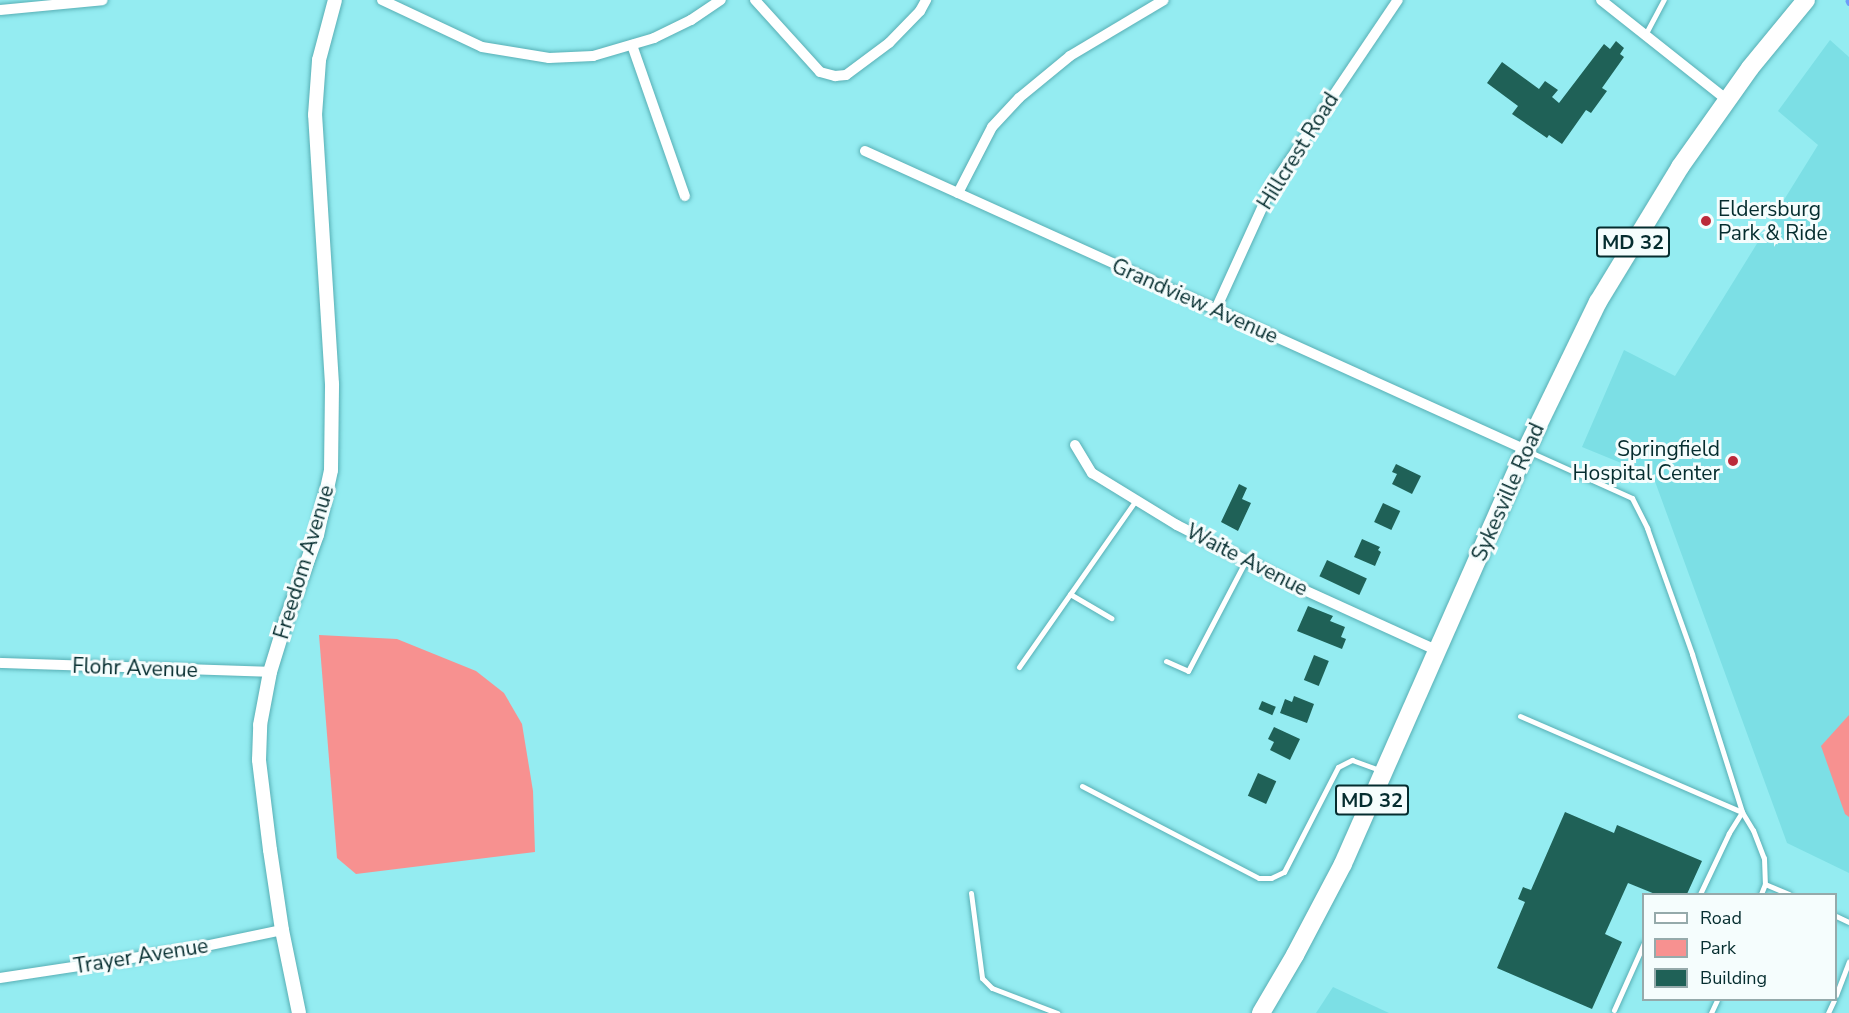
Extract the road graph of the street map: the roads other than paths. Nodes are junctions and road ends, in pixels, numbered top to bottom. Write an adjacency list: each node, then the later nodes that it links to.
1 (103, 0): 12 (street)
2 (335, 0): 30 (street, Freedom Avenue)
3 (382, 0): 14 (street)
4 (721, 0): 14 (street)
5 (754, 0): 6 (street)
6 (926, 0)
7 (1164, 0): 17 (street)
8 (1398, 0): 19 (street, Hillcrest Road)
9 (1601, 0): 13 (street)
10 (1664, 0): 13 (lane)
11 (1806, 0): 15 (main road, Sykesville Road / MD 32)
12 (0, 10)
13 (1645, 35): 15 (street)
14 (632, 45): 18 (street)
15 (1727, 100): 21 (main road, Sykesville Road / MD 32)
16 (865, 151): 17 (street, Grandview Avenue)
17 (958, 193): 19 (street, Grandview Avenue)
18 (685, 196)
19 (1215, 310): 21 (street, Grandview Avenue)
20 (1075, 445): 22 (street, Waite Avenue)
21 (1526, 450): 26 (main road, Sykesville Road / MD 32); 34 (lane)
22 (1136, 500): 23 (street, Waite Avenue); 24 (lane)
23 (1246, 560): 26 (street, Waite Avenue); 27 (lane)
24 (1070, 594): 25 (lane); 29 (lane)
25 (1110, 618)
26 (1438, 651): 32 (main road, Sykesville Road / MD 32)
27 (1166, 661)
28 (0, 663): 30 (street, Flohr Avenue)
29 (1019, 667)
30 (270, 672): 40 (street, Freedom Avenue)
31 (1520, 716): 34 (lane)
32 (1385, 771): 33 (lane); 48 (main road, Sykesville Road / MD 32)
33 (1082, 786)
34 (1742, 812): 35 (lane); 37 (lane)
35 (1766, 884): 38 (lane); 39 (lane)
36 (971, 893): 47 (lane)
37 (1700, 893)
38 (1762, 893)
39 (1786, 893)
40 (282, 930): 43 (street, Trayer Avenue); 46 (street, Freedom Avenue)
41 (1642, 947): 45 (lane)
42 (1849, 961): 44 (lane)
43 (0, 978)
44 (1837, 992)
45 (1614, 1010)
46 (300, 1013)
47 (1057, 1013)
48 (1261, 1013)

